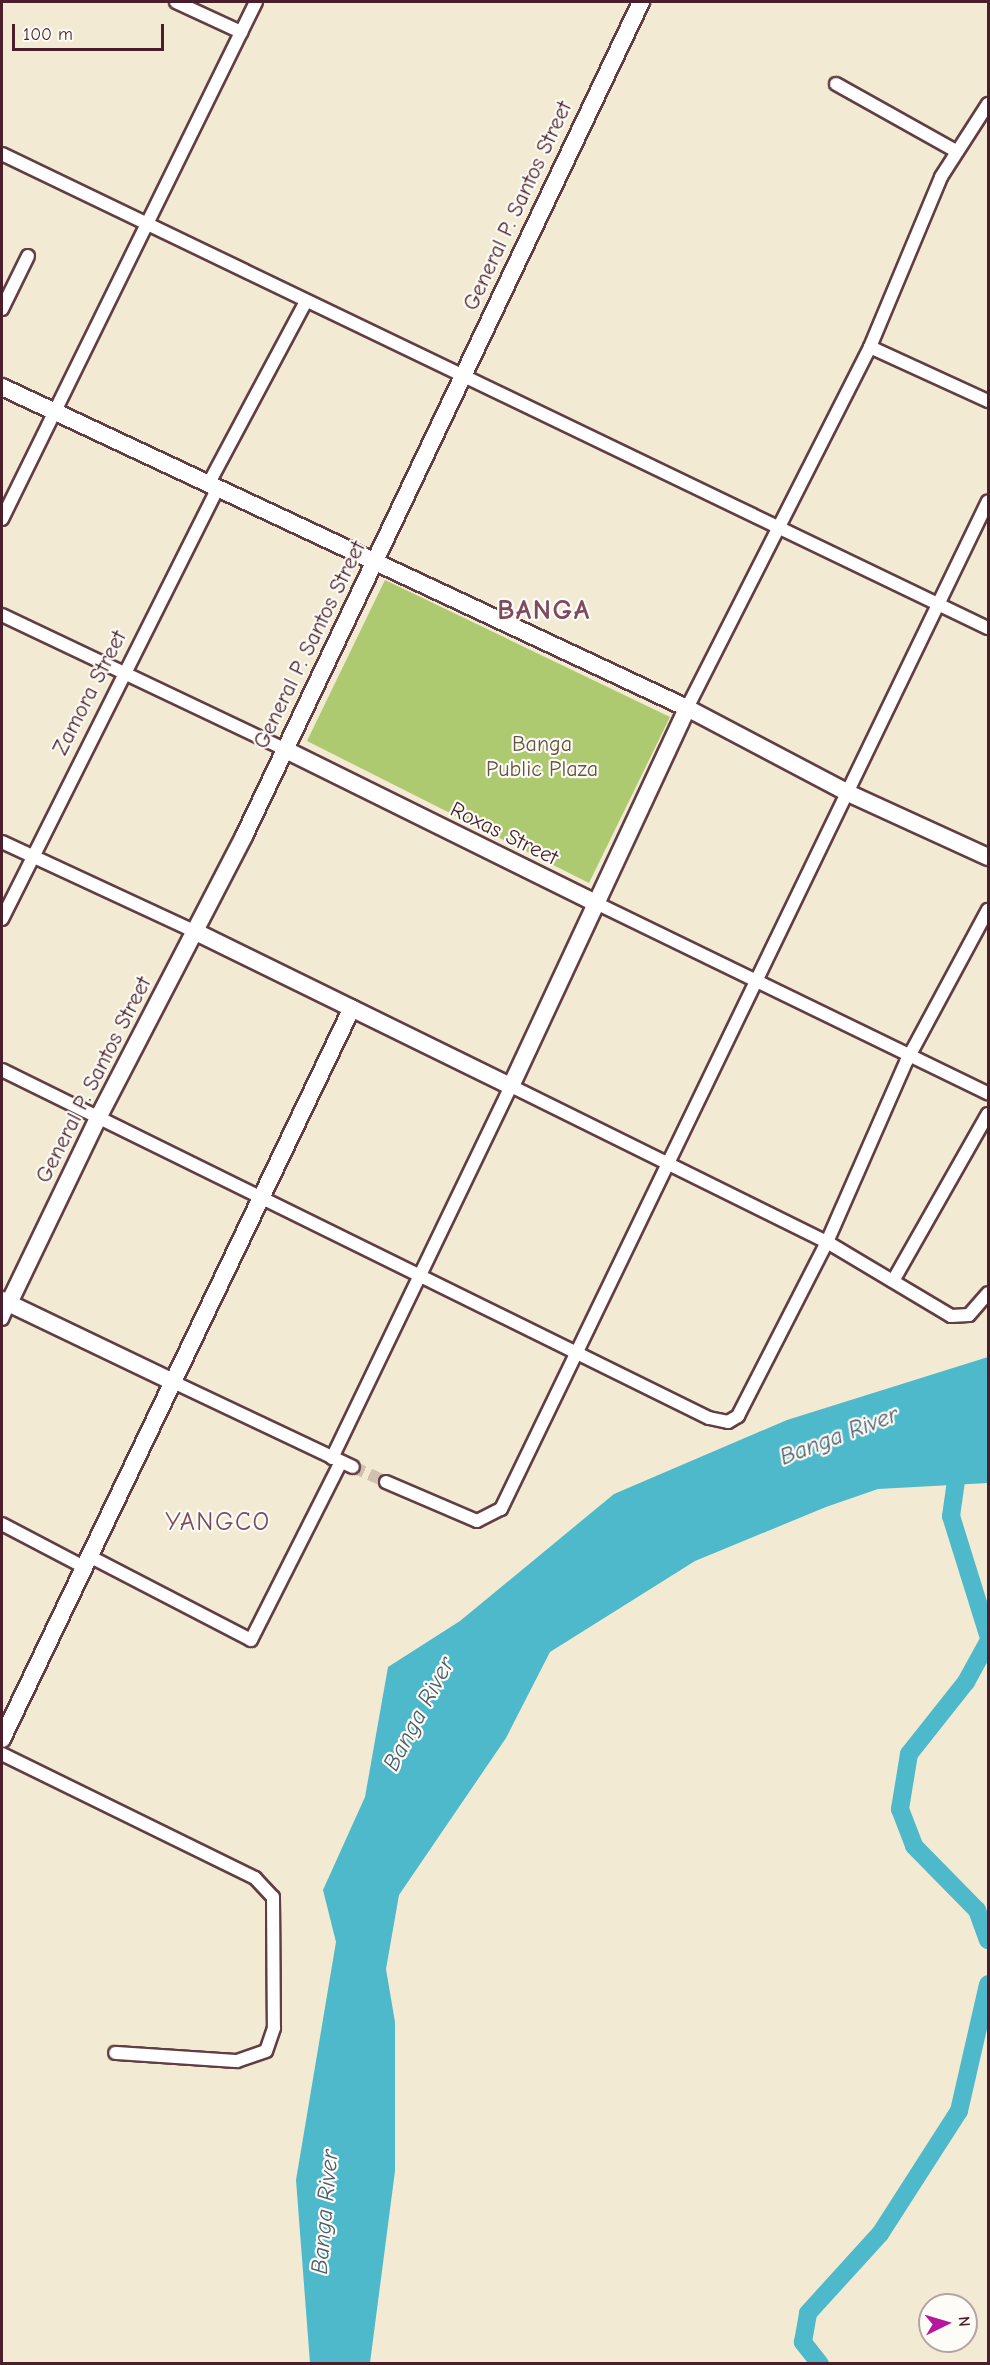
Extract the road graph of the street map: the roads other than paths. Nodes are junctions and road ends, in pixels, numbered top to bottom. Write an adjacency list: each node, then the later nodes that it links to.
1 (176, 2): 4 (street)
2 (256, 2): 4 (street)
3 (641, 2): 14 (street, General P. Santos Street)
4 (241, 32): 9 (street)
5 (836, 84): 7 (street)
6 (988, 104): 7 (street)
7 (956, 151): 13 (street)
8 (2, 154): 9 (street)
9 (149, 224): 11 (street); 17 (street)
10 (28, 256): 12 (street)
11 (306, 301): 14 (street); 18 (street, Zamora Street)
12 (2, 309)
13 (870, 347): 16 (street); 21 (street)
14 (464, 375): 21 (street); 22 (street, General P. Santos Street)
15 (2, 387): 17 (street)
16 (988, 401)
17 (56, 412): 18 (street); 20 (street)
18 (213, 485): 22 (street); 26 (street, Zamora Street)
19 (988, 501): 23 (street)
20 (2, 519)
21 (782, 530): 23 (street); 27 (street)
22 (374, 565): 27 (street); 28 (street, General P. Santos Street)
23 (938, 603): 25 (street); 29 (street)
24 (2, 615): 26 (street, Roxas Street)
25 (988, 628)
26 (125, 672): 28 (street, Roxas Street); 31 (street, Zamora Street)
27 (687, 708): 29 (street); 33 (street)
28 (284, 749): 33 (street, Roxas Street); 36 (street, General P. Santos Street)
29 (846, 792): 32 (street); 37 (street)
30 (2, 842): 31 (street)
31 (31, 856): 35 (street, Zamora Street); 36 (street)
32 (988, 857)
33 (596, 903): 37 (street, Roxas Street); 41 (street)
34 (988, 910): 39 (street)
35 (2, 919)
36 (194, 931): 38 (street); 44 (street, General P. Santos Street)
37 (758, 980): 39 (street, Roxas Street); 45 (street)
38 (352, 1008): 41 (street); 46 (street)
39 (912, 1054): 42 (street, Roxas Street); 47 (street)
40 (2, 1070): 44 (street)
41 (511, 1086): 45 (street); 48 (street)
42 (988, 1093)
43 (988, 1114): 49 (street)
44 (99, 1116): 46 (street); 51 (street, General P. Santos Street)
45 (668, 1165): 47 (street); 53 (street)
46 (261, 1196): 48 (street); 54 (street)
47 (826, 1242): 49 (street); 53 (street)
48 (422, 1275): 53 (street); 55 (street)
49 (893, 1281): 50 (street)
50 (988, 1293)
51 (5, 1302): 52 (street); 54 (street)
52 (2, 1319)
53 (576, 1350): 57 (street)
54 (171, 1381): 55 (street); 59 (street)
55 (337, 1460): 56 (street); 59 (street)
56 (353, 1467)
57 (386, 1482)
58 (2, 1524): 59 (street)
59 (86, 1561): 60 (street)
60 (2, 1739)
61 (2, 1754): 62 (street)
62 (115, 2052)

